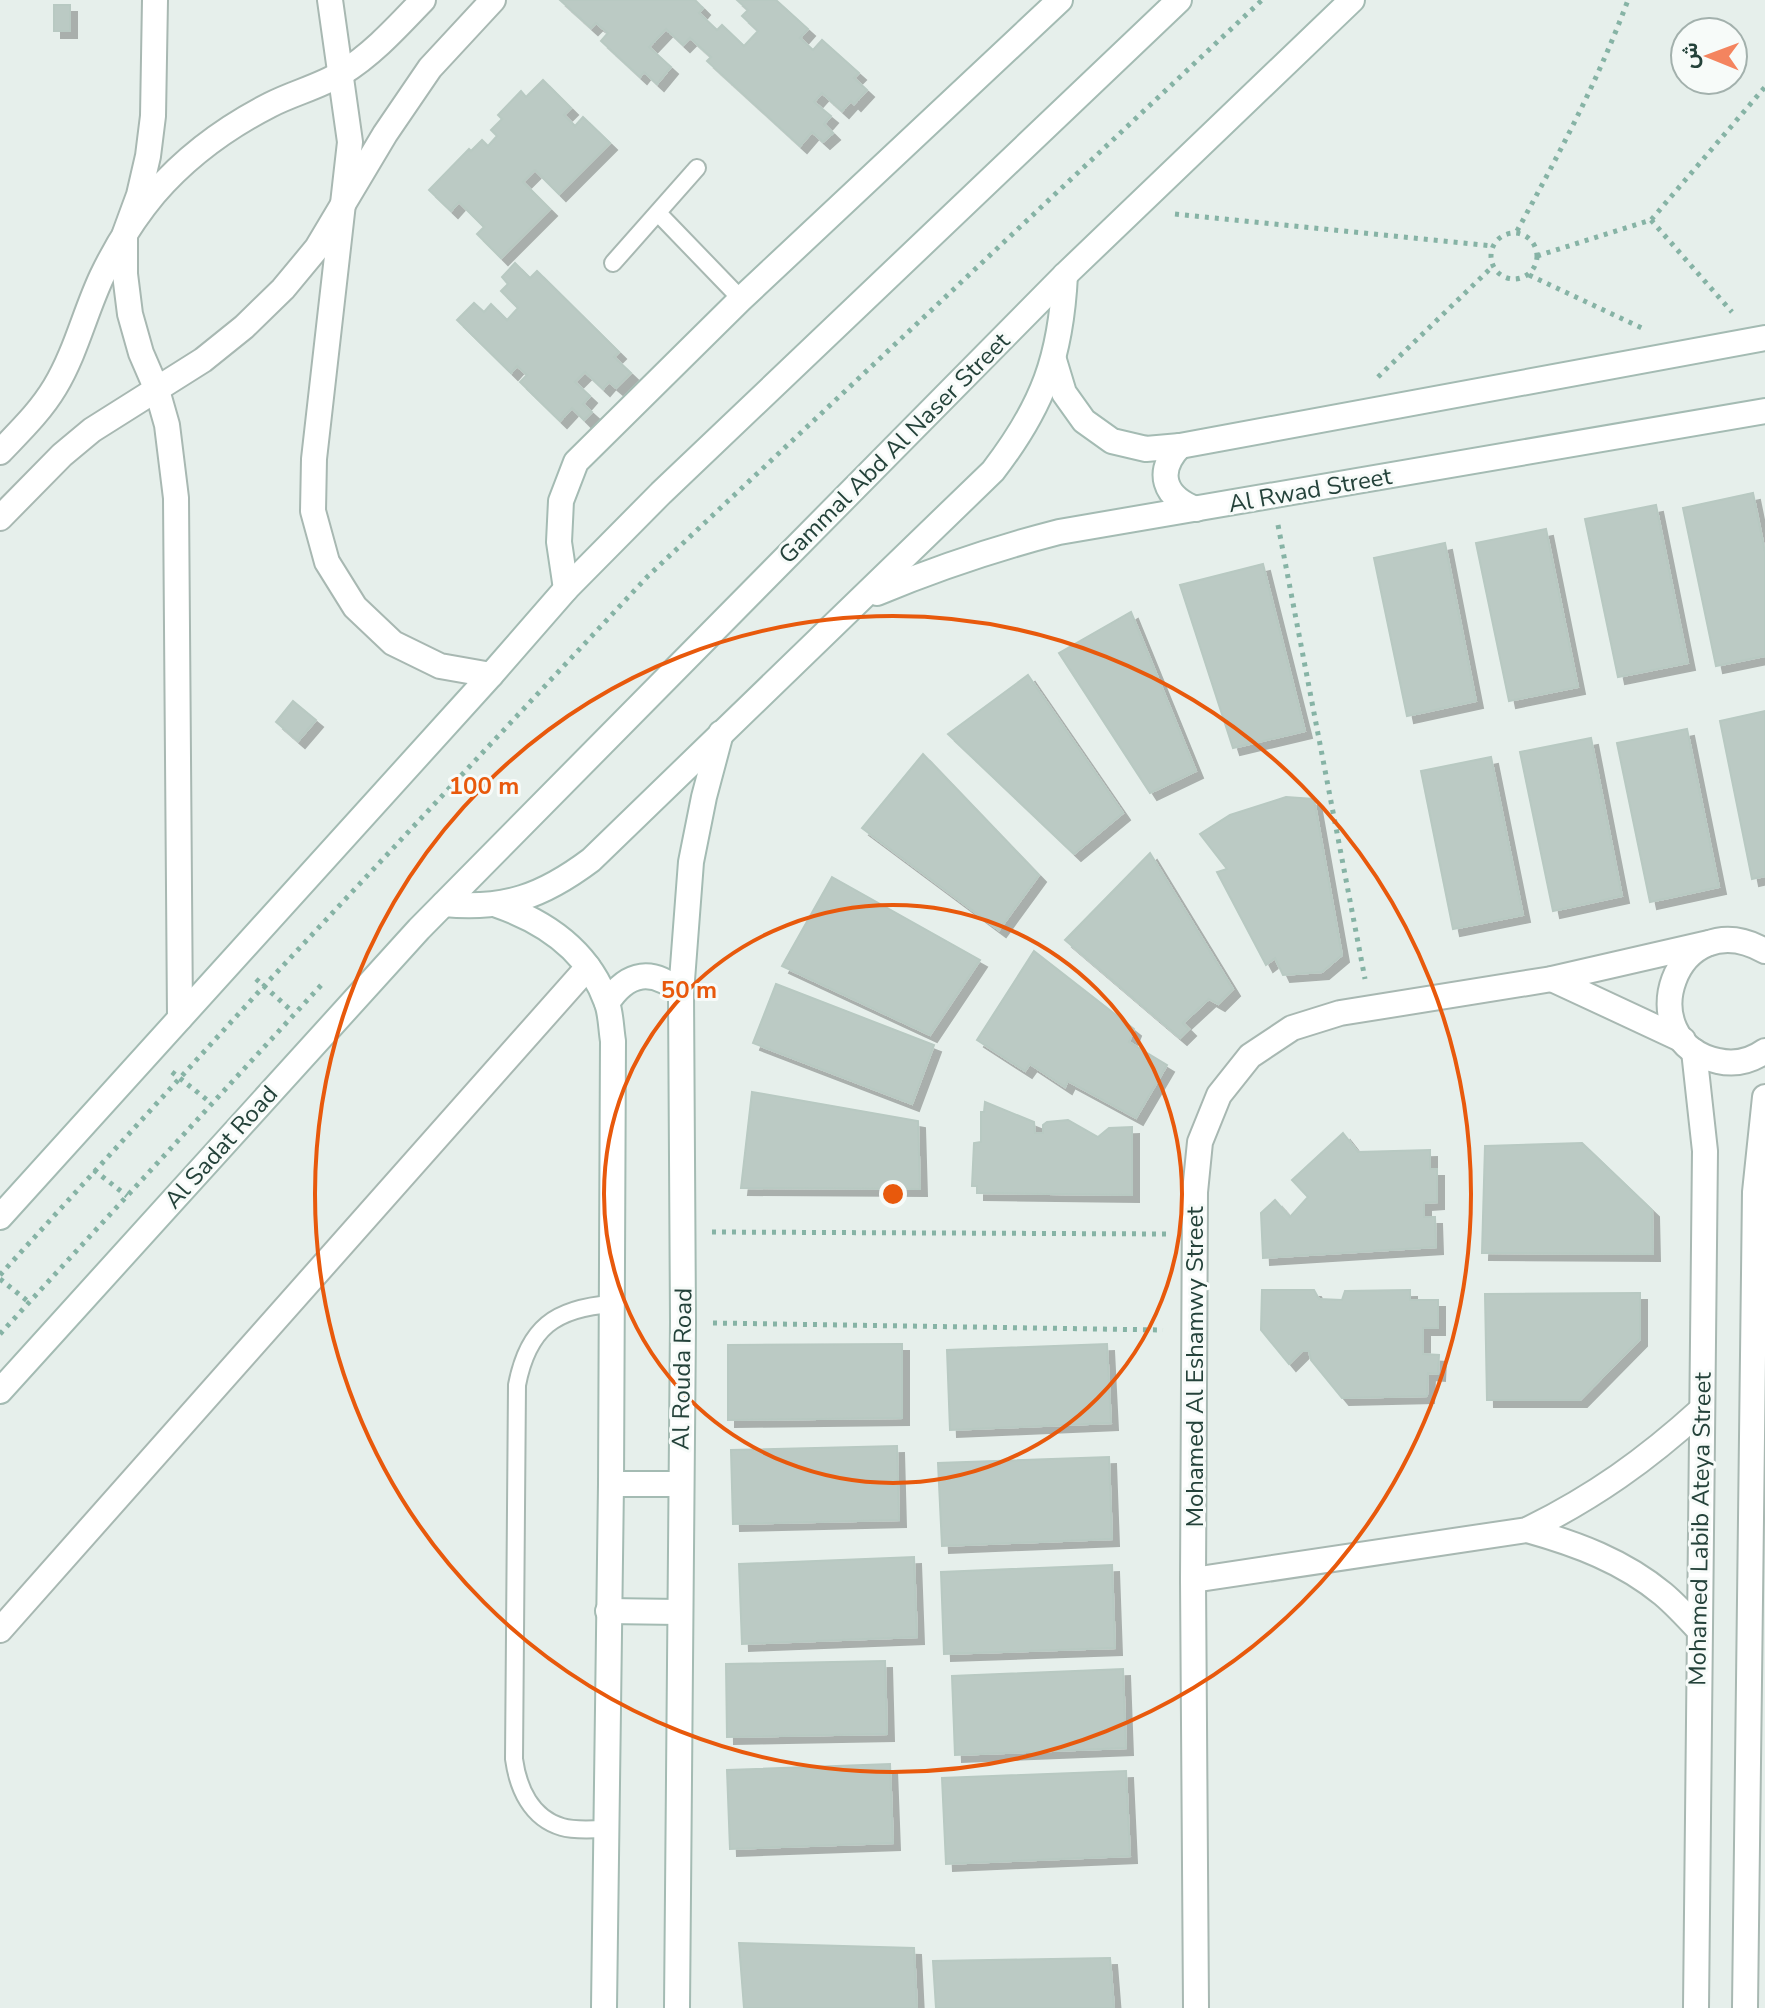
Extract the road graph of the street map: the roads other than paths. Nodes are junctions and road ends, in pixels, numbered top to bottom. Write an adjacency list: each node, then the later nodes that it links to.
1 (155, 0): 12 (street)
2 (330, 0): 8 (street)
3 (423, 0): 8 (street)
4 (493, 0): 10 (street)
5 (1060, 0): 15 (street)
6 (1179, 0): 24 (street)
7 (1352, 0): 14 (street, Gammal Abd Al Naser Street)
8 (342, 73): 10 (street); 12 (street)
9 (697, 168): 11 (lane)
10 (342, 210): 18 (street); 26 (street)
11 (658, 213): 13 (lane); 15 (lane)
12 (125, 233): 18 (street); 21 (street)
13 (613, 263)
14 (1065, 275): 17 (street); 28 (street, Gammal Abd Al Naser Street)
15 (741, 299): 24 (street)
16 (1761, 339): 20 (street)
17 (1054, 360): 20 (street); 25 (street)
18 (157, 390): 23 (street); 37 (street)
19 (1765, 411): 22 (street, Al Rwad Street)
20 (1180, 446): 22 (street)
21 (0, 452)
22 (1196, 509): 25 (street, Al Rwad Street)
23 (0, 518)
24 (566, 589): 26 (street)
25 (863, 598): 27 (street)
26 (491, 675): 37 (street)
27 (721, 733): 29 (street); 35 (street, Al Rouda Road)
28 (444, 904): 29 (street); 45 (street, Al Sadat Road)
29 (497, 905): 33 (street)
30 (1765, 931): 31 (street, Mohamed Al Eshamwy Street)
31 (1719, 941): 32 (street); 34 (street, Mohamed Al Eshamwy Street); 38 (street, Mohamed Labib Ateya Street)
32 (1765, 951)
33 (588, 967): 36 (street); 54 (street)
34 (1552, 979): 38 (street); 51 (street, Mohamed Al Eshamwy Street)
35 (681, 993): 36 (street); 48 (street, Al Rouda Road)
36 (607, 1003): 44 (street)
37 (180, 1018): 41 (street)
38 (1688, 1046): 39 (street); 46 (street, Mohamed Labib Ateya Street)
39 (1765, 1051)
40 (1765, 1097): 43 (street, Mohamed Labib Ateya Street)
41 (11, 1192): 42 (street)
42 (0, 1217)
43 (1760, 1243): 50 (street, Mohamed Labib Ateya Street)
44 (612, 1304): 47 (street); 56 (lane)
45 (0, 1391)
46 (1701, 1410): 49 (street); 55 (street, Mohamed Labib Ateya Street)
47 (611, 1484): 48 (street); 52 (street)
48 (681, 1484): 53 (street, Al Rouda Road)
49 (1527, 1530): 51 (street); 55 (street)
50 (1758, 1568): 61 (street, Mohamed Labib Ateya Street)
51 (1193, 1580): 59 (street, Mohamed Al Eshamwy Street)
52 (608, 1611): 53 (street); 56 (street)
53 (679, 1612): 58 (street, Al Rouda Road)
54 (0, 1630)
55 (1699, 1630): 60 (street, Mohamed Labib Ateya Street)
56 (606, 1829): 57 (street)
57 (604, 2008)
58 (677, 2008)
59 (1196, 2008)
60 (1696, 2008)
61 (1745, 2008)

